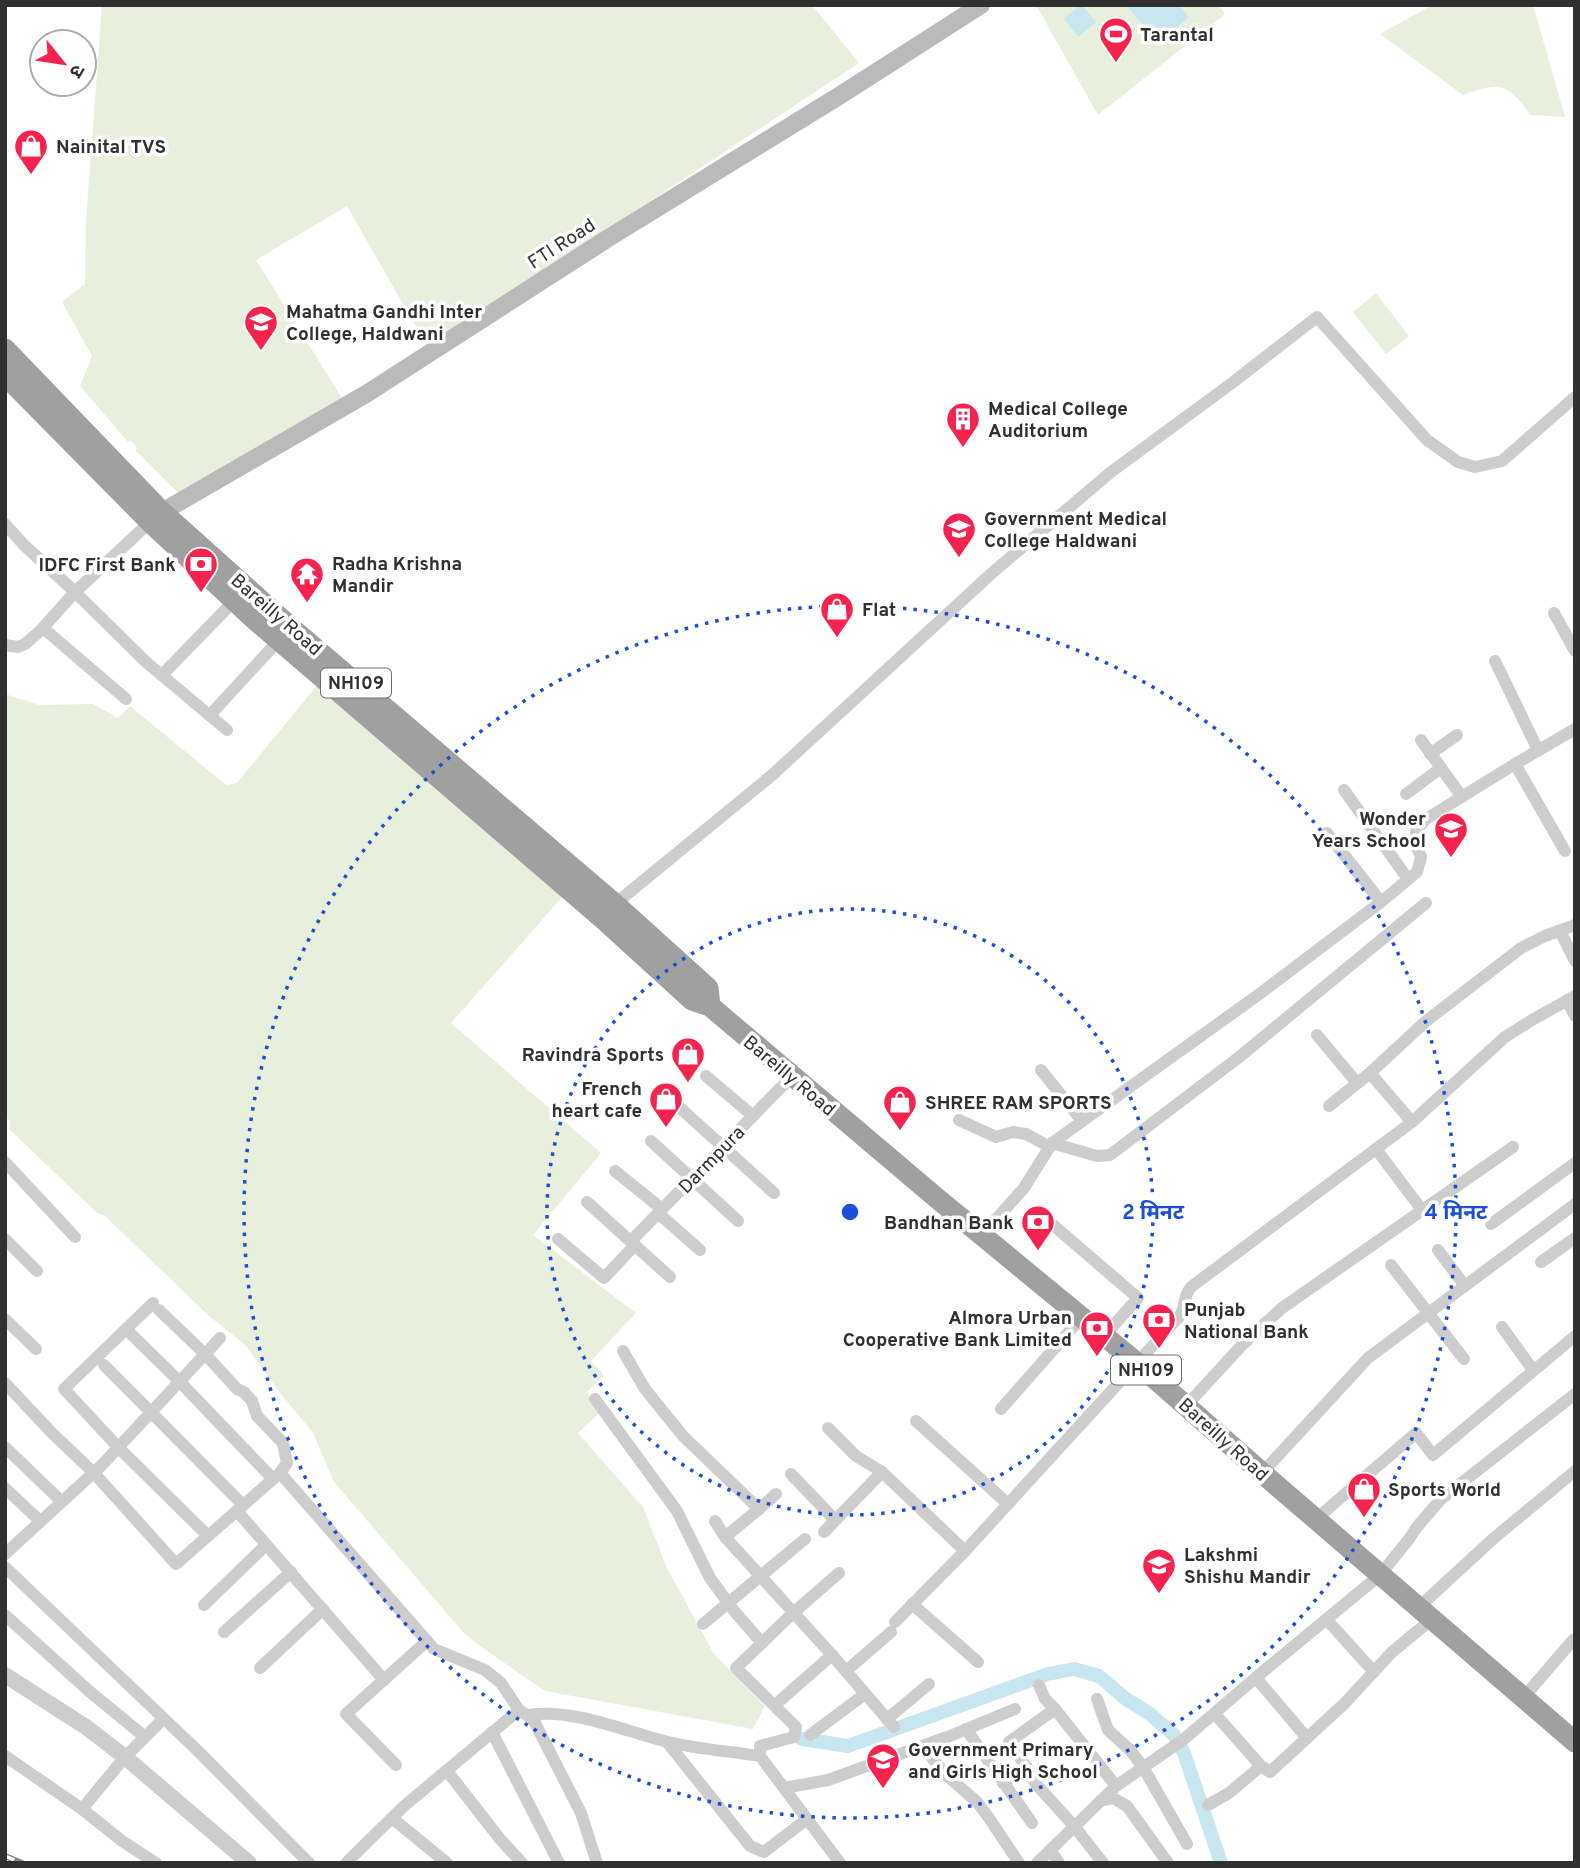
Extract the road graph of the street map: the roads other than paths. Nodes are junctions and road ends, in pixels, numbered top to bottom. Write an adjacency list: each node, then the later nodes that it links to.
1 (981, 5): 5 (main road, FTI Road)
2 (5, 349): 5 (highway, Bareilly Road / NH109)
3 (5, 375): 5 (highway, Bareilly Road / NH109)
4 (1575, 397): 34 (street)
5 (156, 517): 7 (street); 8 (highway, Bareilly Road / NH109); 34 (highway, Bareilly Road / NH109)
6 (5, 524): 7 (street)
7 (75, 592): 10 (street); 15 (street)
8 (234, 601): 11 (highway, Bareilly Road / NH109); 15 (street)
9 (1554, 612): 13 (street)
10 (43, 628): 12 (street); 16 (street)
11 (279, 640): 17 (street); 34 (highway, Bareilly Road / NH109)
12 (5, 645)
13 (1575, 651)
14 (1495, 661): 22 (street)
15 (162, 675): 17 (street)
16 (126, 699)
17 (210, 715): 18 (street)
18 (227, 730)
19 (1457, 735): 23 (street)
20 (1572, 736): 22 (street)
21 (1420, 740): 23 (street)
22 (1538, 750): 24 (street)
23 (1430, 754): 25 (street)
24 (1515, 764): 28 (street); 30 (street)
25 (1441, 768): 27 (street); 28 (street)
26 (1343, 790): 31 (street)
27 (1406, 794)
28 (1462, 797): 31 (street)
29 (1327, 833): 32 (street)
30 (1565, 850)
31 (1408, 879): 32 (street)
32 (1381, 902): 50 (street)
33 (1426, 903): 53 (street)
34 (609, 911): 44 (highway, Bareilly Road / NH109)
35 (1575, 925): 36 (street)
36 (1560, 931): 37 (street); 42 (street)
37 (1575, 961)
38 (1571, 998): 39 (street); 51 (street)
39 (1575, 1017)
40 (1317, 1035): 45 (street)
41 (1041, 1070): 50 (street)
42 (1370, 1073): 45 (street); 51 (street)
43 (706, 1076): 48 (street)
44 (792, 1076): 48 (street, Darmpura); 69 (highway, Bareilly Road / NH109)
45 (1357, 1083): 47 (street)
46 (678, 1106): 54 (street)
47 (1329, 1106)
48 (753, 1116): 54 (street, Darmpura)
49 (959, 1120): 53 (street)
50 (1082, 1121): 53 (street)
51 (1412, 1122): 56 (street)
52 (651, 1141): 60 (street)
53 (1051, 1145): 69 (street)
54 (724, 1146): 60 (street, Darmpura); 61 (street)
55 (1513, 1147): 64 (street)
56 (1376, 1149): 64 (street); 94 (street)
57 (5, 1162): 70 (street)
58 (1575, 1163): 68 (street)
59 (615, 1171): 65 (street)
60 (693, 1178): 65 (street, Darmpura); 67 (street)
61 (774, 1193)
62 (587, 1202): 74 (street)
63 (1575, 1204): 81 (street)
64 (1422, 1210): 101 (street)
65 (660, 1211): 74 (street, Darmpura); 75 (street)
66 (1046, 1219): 87 (street)
67 (738, 1221)
68 (1491, 1224)
69 (982, 1235): 83 (highway, Bareilly Road / NH109)
70 (75, 1237)
71 (1575, 1238): 77 (street)
72 (5, 1239): 79 (street)
73 (558, 1239): 74 (street, Darmpura)
74 (633, 1243): 80 (street)
75 (700, 1250)
76 (1438, 1250): 81 (street)
77 (1541, 1262)
78 (1391, 1265): 82 (street)
79 (37, 1271)
80 (670, 1277)
81 (1465, 1286): 82 (street)
82 (1429, 1312): 93 (street); 111 (street)
83 (1082, 1317): 87 (highway, Bareilly Road / NH109); 102 (street)
84 (5, 1319): 90 (street)
85 (1503, 1328): 96 (street)
86 (131, 1334): 97 (street)
87 (1105, 1335): 94 (highway, Bareilly Road / NH109)
88 (1575, 1336): 96 (street)
89 (220, 1338): 92 (street)
90 (36, 1349)
91 (624, 1351): 119 (street)
92 (205, 1354): 97 (street); 107 (street); 113 (street)
93 (1464, 1359)
94 (1136, 1362): 101 (highway, Bareilly Road / NH109); 117 (street)
95 (104, 1365): 103 (street)
96 (1533, 1370): 120 (street)
97 (180, 1381): 103 (street); 113 (street)
98 (5, 1383): 109 (street)
99 (1575, 1394): 134 (street)
100 (595, 1399): 136 (street)
101 (1187, 1405): 111 (highway, Bareilly Road / NH109)
102 (1001, 1409)
103 (150, 1412): 107 (street); 118 (street)
104 (916, 1421): 117 (street)
105 (828, 1428): 110 (street)
106 (5, 1447): 116 (street)
107 (118, 1447): 109 (street); 125 (street)
108 (1575, 1471): 140 (street)
109 (93, 1472): 116 (street); 125 (street)
110 (882, 1472): 121 (street); 129 (street)
111 (1262, 1473): 120 (highway, Bareilly Road / NH109)
112 (791, 1474): 121 (street)
113 (276, 1476): 118 (street); 146 (street)
114 (5, 1488): 122 (street)
115 (776, 1494): 119 (street)
116 (61, 1501): 122 (street)
117 (1008, 1504): 129 (street)
118 (240, 1508): 125 (street); 128 (street)
119 (759, 1509): 126 (street)
120 (1316, 1519): 134 (highway, Bareilly Road / NH109)
121 (835, 1520): 124 (street)
122 (40, 1521): 130 (street)
123 (715, 1521): 126 (street)
124 (824, 1532)
125 (208, 1536)
126 (725, 1537): 135 (street)
127 (805, 1539): 135 (street)
128 (266, 1545): 132 (street); 138 (street)
129 (965, 1551): 137 (street)
130 (5, 1554)
131 (5, 1567): 167 (street)
132 (291, 1573): 139 (street); 145 (street)
133 (839, 1573): 141 (street)
134 (1380, 1575): 140 (highway, Bareilly Road / NH109); 143 (street)
135 (760, 1576): 136 (street); 141 (street)
136 (729, 1603): 144 (street); 148 (street)
137 (912, 1604): 150 (street); 152 (street)
138 (204, 1605)
139 (323, 1609): 151 (street); 156 (street)
140 (1425, 1613): 153 (street); 160 (highway, Bareilly Road / NH109)
141 (793, 1614): 148 (street); 149 (street)
142 (5, 1615): 171 (street)
143 (1327, 1620): 153 (street); 155 (street)
144 (703, 1624)
145 (224, 1632)
146 (427, 1641): 156 (street); 165 (street)
147 (1575, 1641): 160 (street)
148 (762, 1643): 162 (street)
149 (832, 1656): 152 (street); 162 (street)
150 (978, 1662)
151 (260, 1668)
152 (846, 1671): 159 (street)
153 (1374, 1672): 172 (street)
154 (5, 1675): 178 (street)
155 (1256, 1678): 166 (street); 172 (street)
156 (384, 1680): 179 (street)
157 (929, 1684): 159 (street)
158 (1038, 1685): 164 (street)
159 (866, 1694): 170 (street)
160 (1523, 1698): 174 (highway, Bareilly Road / NH109)
161 (1097, 1699): 181 (street)
162 (775, 1705): 177 (street)
163 (1015, 1709): 168 (street)
164 (1055, 1709): 182 (street); 185 (street)
165 (523, 1712): 169 (street); 173 (street); 203 (street)
166 (1215, 1714): 180 (street); 181 (street)
167 (163, 1719): 171 (street); 198 (street)
168 (966, 1730): 175 (street); 184 (street)
169 (492, 1732): 183 (street); 202 (street)
170 (810, 1734)
171 (145, 1737): 178 (street)
172 (1307, 1738): 180 (street)
173 (667, 1742): 177 (street); 191 (street)
174 (1575, 1742)
175 (923, 1746): 186 (street); 205 (street)
176 (5, 1756): 189 (street)
177 (760, 1756): 186 (street)
178 (125, 1757): 189 (street); 197 (street)
179 (396, 1765)
180 (1261, 1766): 188 (street)
181 (1143, 1767): 185 (street); 194 (street)
182 (1027, 1768): 184 (street); 193 (street)
183 (447, 1771): 190 (street); 201 (street)
184 (1003, 1783): 192 (street)
185 (1116, 1786): 187 (street)
186 (784, 1788): 191 (street)
187 (1100, 1801): 193 (street); 209 (street)
188 (1208, 1805)
189 (82, 1809): 196 (street)
190 (392, 1818): 199 (street); 200 (street)
191 (807, 1819): 204 (street)
192 (1032, 1823)
193 (1074, 1826): 195 (street); 208 (street)
194 (1187, 1844)
195 (1050, 1850): 206 (street); 207 (street)
196 (156, 1863)
197 (249, 1863)
198 (309, 1863)
199 (346, 1863)
200 (447, 1863)
201 (522, 1863)
202 (559, 1863)
203 (597, 1863)
204 (840, 1863)
205 (1019, 1863)
206 (1037, 1863)
207 (1059, 1863)
208 (1103, 1863)
209 (1168, 1863)

